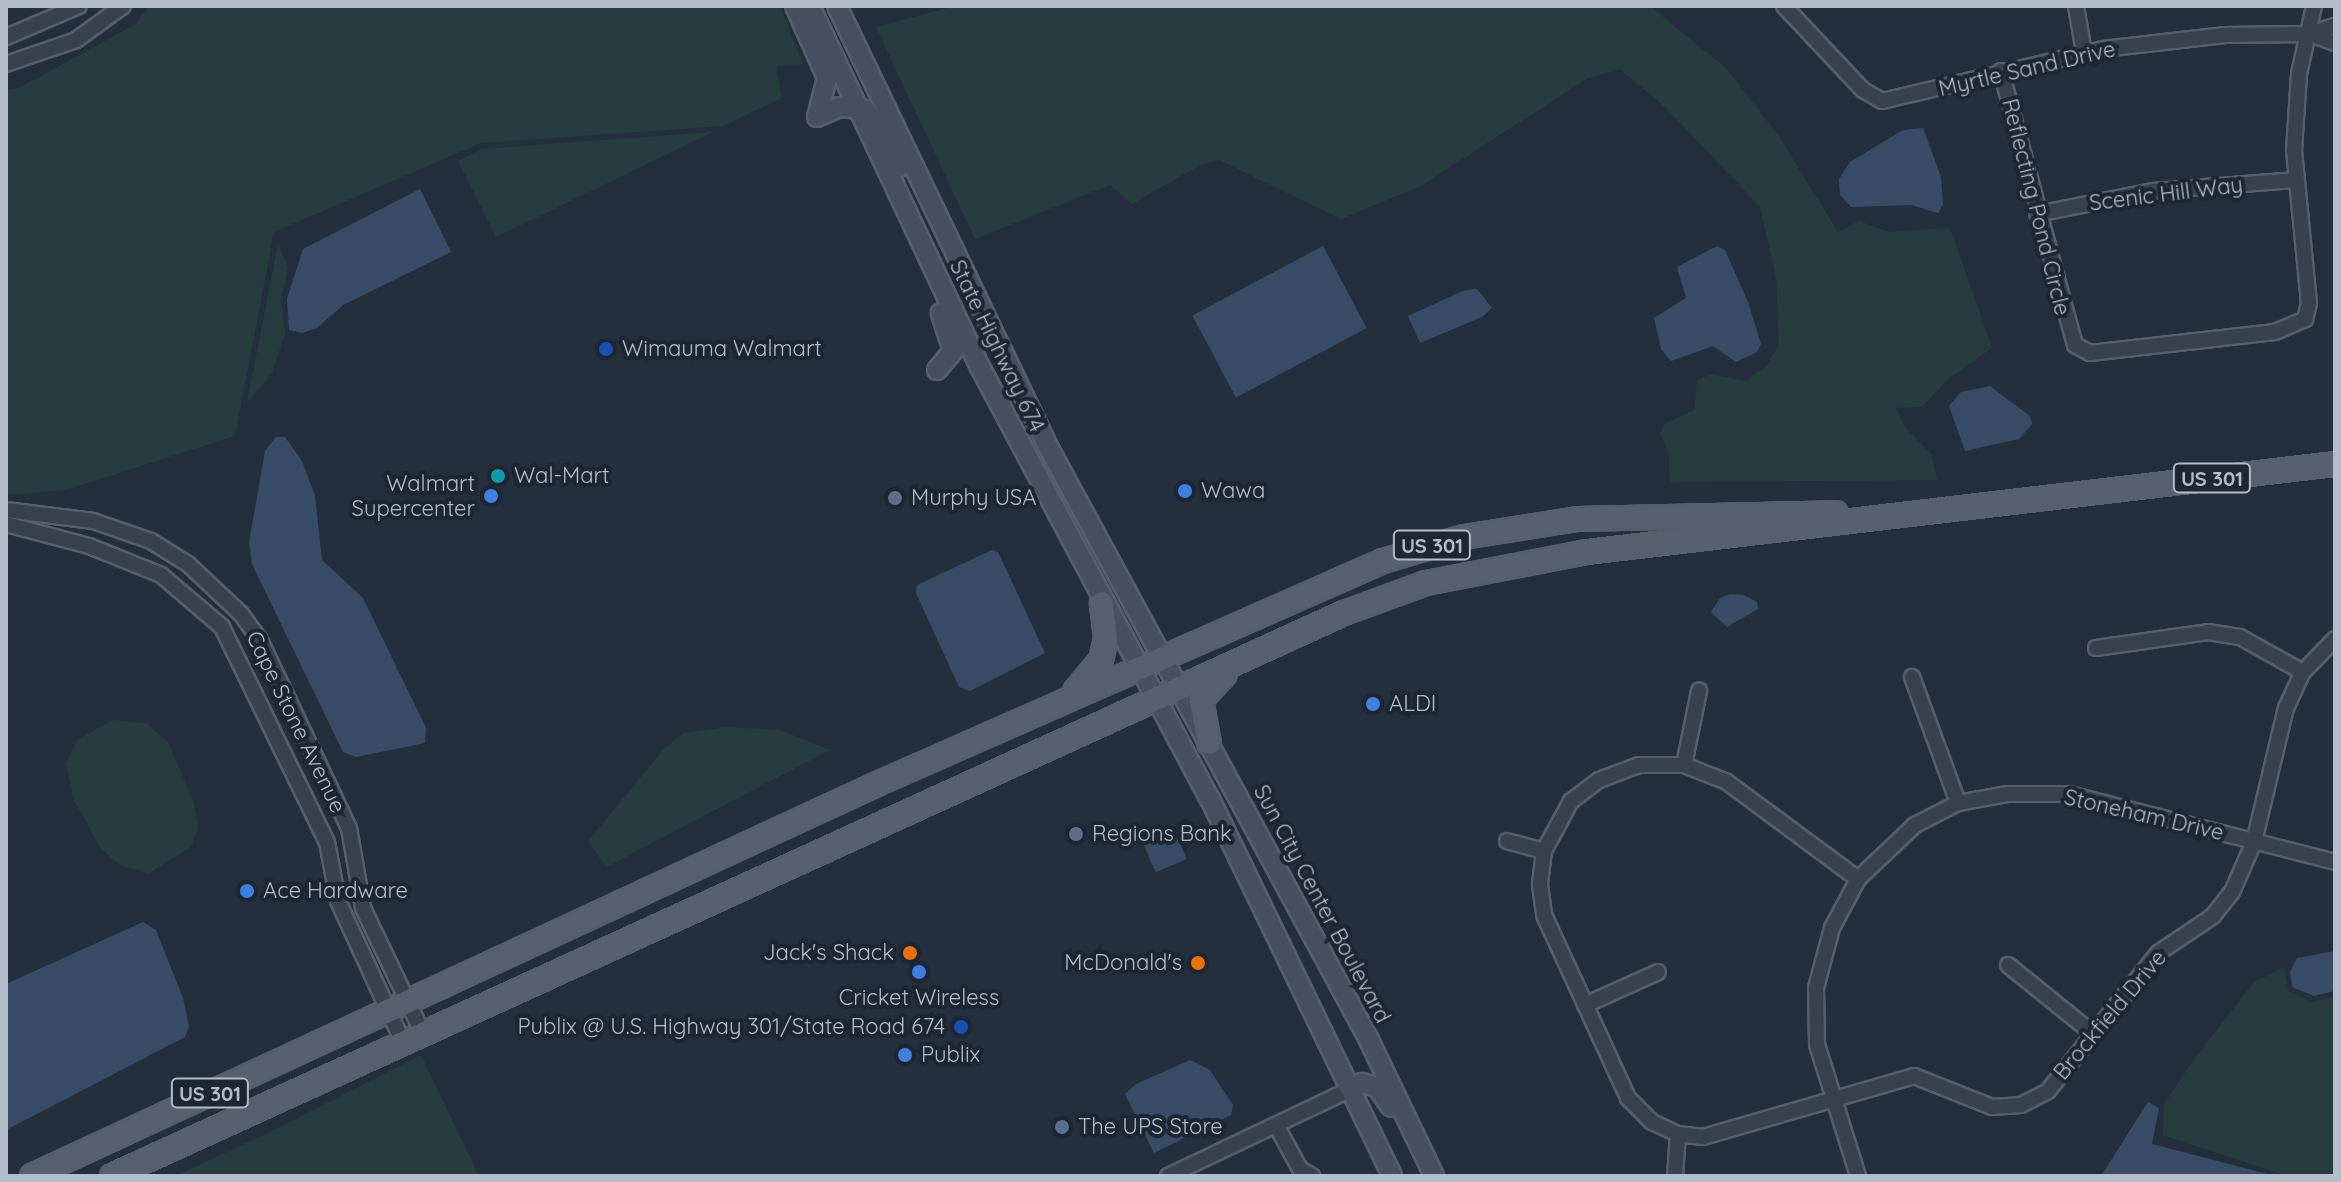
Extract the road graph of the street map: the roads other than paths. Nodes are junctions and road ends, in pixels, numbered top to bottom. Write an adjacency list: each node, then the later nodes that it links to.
1 (79, 6): 11 (street)
2 (123, 6): 14 (street)
3 (795, 6): 17 (main road)
4 (810, 6): 16 (main road, State Highway 674)
5 (837, 6): 22 (main road, State Highway 674)
6 (1784, 6): 15 (street, Myrtle Sand Drive)
7 (2076, 6): 13 (street)
8 (2314, 6): 10 (street)
9 (2335, 26): 10 (street, Myrtle Sand Drive)
10 (2310, 34): 12 (street, Myrtle Sand Drive); 13 (street, Myrtle Sand Drive); 19 (street, Reflecting Pond Circle)
11 (6, 37)
12 (2335, 43)
13 (2084, 53): 15 (street, Myrtle Sand Drive)
14 (6, 64)
15 (2001, 71): 21 (street, Reflecting Pond Circle)
16 (858, 108): 17 (main road); 18 (main road, State Highway 674); 22 (main road)
17 (817, 117): 18 (main road)
18 (868, 130): 20 (main road, State Highway 674)
19 (2295, 180): 21 (street, Scenic Hill Way); 21 (street, Reflecting Pond Circle)
20 (903, 205): 23 (main road, State Highway 674); 23 (main road)
21 (2037, 214)
22 (973, 293): 31 (main road, State Highway 674)
23 (983, 374): 28 (main road, State Highway 674)
24 (2335, 464): 26 (main road, US 301)
25 (6, 510): 51 (street, Cape Stone Avenue)
26 (1937, 511): 31 (main road, US 301); 32 (main road, US 301)
27 (6, 524): 51 (street, Cape Stone Avenue)
28 (1102, 603): 33 (main road, State Highway 674); 38 (main road)
29 (2335, 639): 34 (street, Brockfield Drive)
30 (2096, 648): 34 (street)
31 (1161, 658): 33 (main road, US 301); 36 (main road, Sun City Center Boulevard)
32 (1240, 660): 36 (main road, US 301); 40 (main road)
33 (1137, 669): 38 (main road, US 301); 39 (main road, State Highway 674)
34 (2303, 672): 44 (street, Brockfield Drive)
35 (1912, 677): 42 (street)
36 (1178, 689): 39 (main road, US 301); 40 (main road, Sun City Center Boulevard)
37 (1699, 691): 41 (street)
38 (1065, 699): 51 (main road, US 301)
39 (1155, 700): 53 (main road, US 301); 54 (main road)
40 (1209, 743): 64 (main road, Sun City Center Boulevard)
41 (1684, 765): 45 (street); 47 (street)
42 (1958, 803): 44 (street, Stoneham Drive); 47 (street, Stoneham Drive)
43 (1507, 841): 45 (street)
44 (2254, 842): 46 (street, Stoneham Drive); 52 (street, Brockfield Drive)
45 (1544, 851): 50 (street)
46 (2335, 862)
47 (1858, 879): 55 (street, Stoneham Drive)
48 (2008, 965): 52 (street)
49 (1658, 972): 50 (street)
50 (1585, 1005): 57 (street)
51 (398, 1006): 53 (street, Cape Stone Avenue); 53 (street, Cape Stone Avenue); 58 (main road, US 301)
52 (2091, 1032): 55 (street, Brockfield Drive)
53 (413, 1038): 59 (main road, US 301)
54 (1351, 1089): 56 (street); 62 (main road); 63 (main road)
55 (1833, 1096): 57 (street, Brockfield Drive); 66 (street, Stoneham Drive)
56 (1276, 1125): 60 (street); 61 (street)
57 (1678, 1134): 65 (street)
58 (32, 1176)
59 (112, 1176)
60 (1168, 1176)
61 (1312, 1176)
62 (1392, 1176)
63 (1424, 1176)
64 (1434, 1176)
65 (1675, 1176)
66 (1858, 1176)

